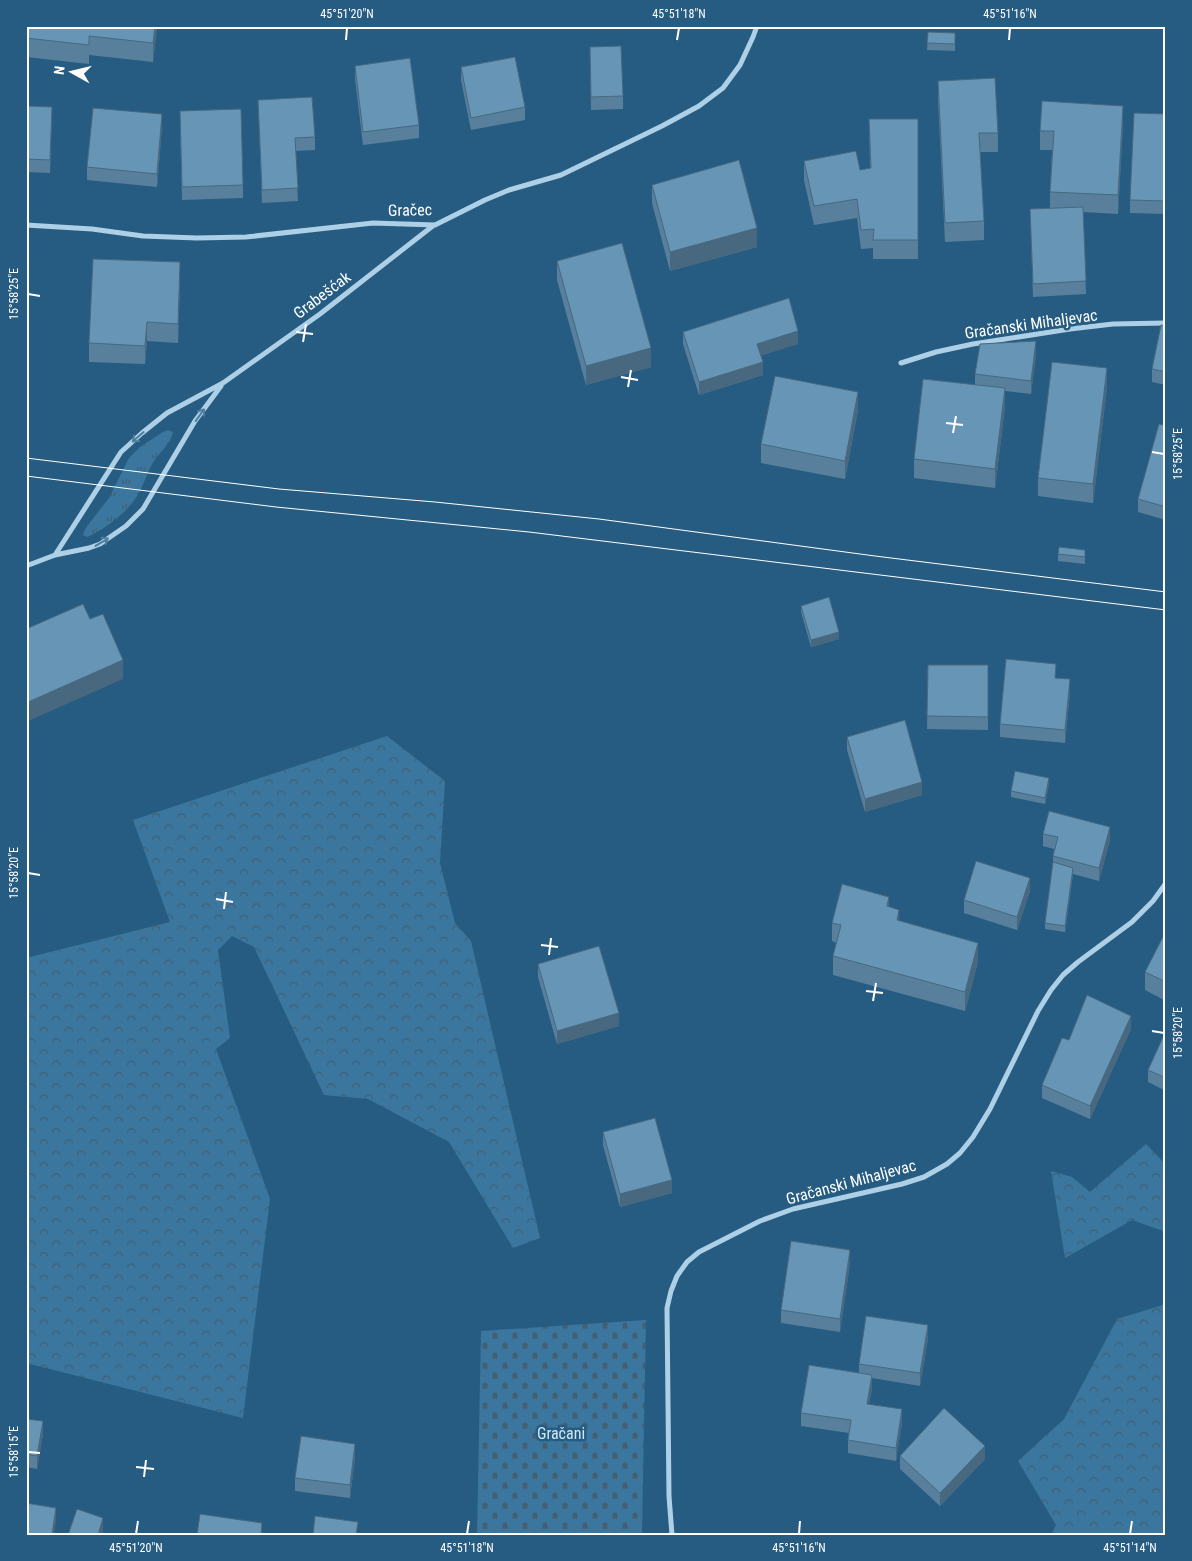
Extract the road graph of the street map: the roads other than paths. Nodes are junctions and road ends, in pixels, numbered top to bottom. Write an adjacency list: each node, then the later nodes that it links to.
1 (757, 26): 3 (street, Gračec)
2 (26, 225): 3 (street, Gračec)
3 (435, 225): 6 (street, Grabešćak)
4 (1166, 323): 5 (street, Gračanski Mihaljevac)
5 (901, 364)
6 (223, 383): 7 (street, Grabešćak, one-way to 7); 7 (street, Grabešćak, one-way to 6)
7 (55, 555): 8 (street, Grabešćak)
8 (26, 566)
9 (1166, 883): 10 (street, Gračanski Mihaljevac)
10 (672, 1535)

